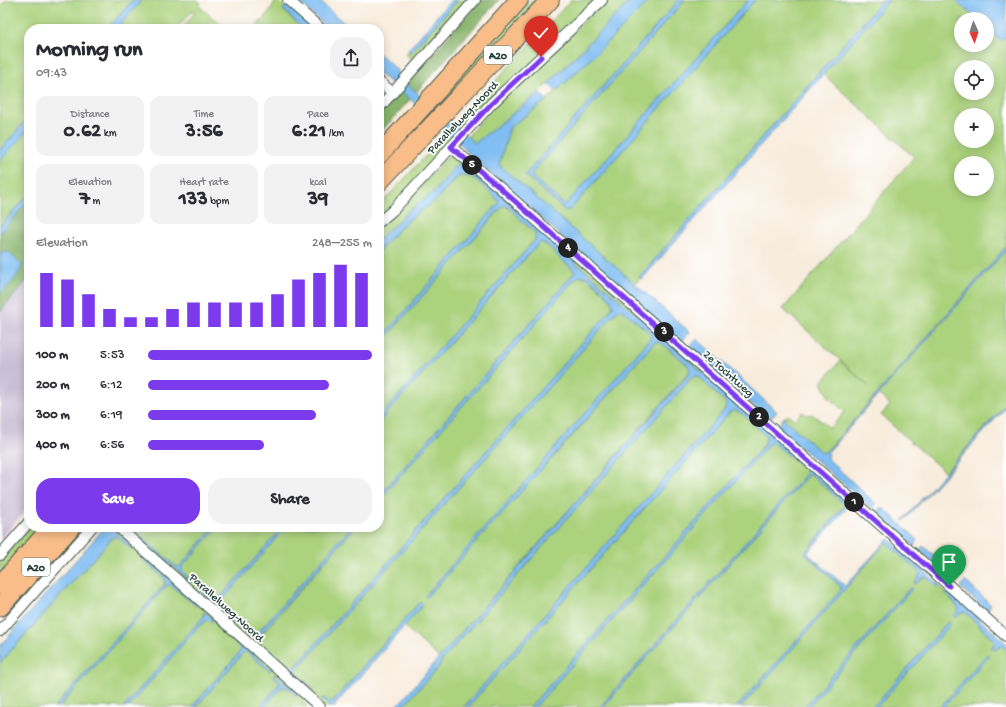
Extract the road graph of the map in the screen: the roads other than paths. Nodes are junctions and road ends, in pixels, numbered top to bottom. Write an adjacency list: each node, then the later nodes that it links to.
1 (288, 0): 6 (street)
2 (476, 0): 8 (street)
3 (519, 0): 11 (highway, A20)
4 (550, 0): 12 (highway, A20)
5 (602, 0): 10 (street, Parallelweg-Noord)
6 (315, 24)
7 (384, 84): 8 (street)
8 (394, 91): 9 (street)
9 (384, 102)
10 (453, 145): 13 (street, Parallelweg-Noord); 23 (street, 2e Tochtweg)
11 (384, 149)
12 (384, 177)
13 (384, 218)
14 (24, 528): 19 (street)
15 (48, 532): 20 (highway, A20)
16 (67, 532): 21 (highway, A20)
17 (88, 532): 22 (street)
18 (123, 532): 24 (street, Parallelweg-Noord)
19 (0, 555)
20 (0, 585)
21 (0, 607)
22 (0, 631)
23 (1006, 636)
24 (320, 707)

